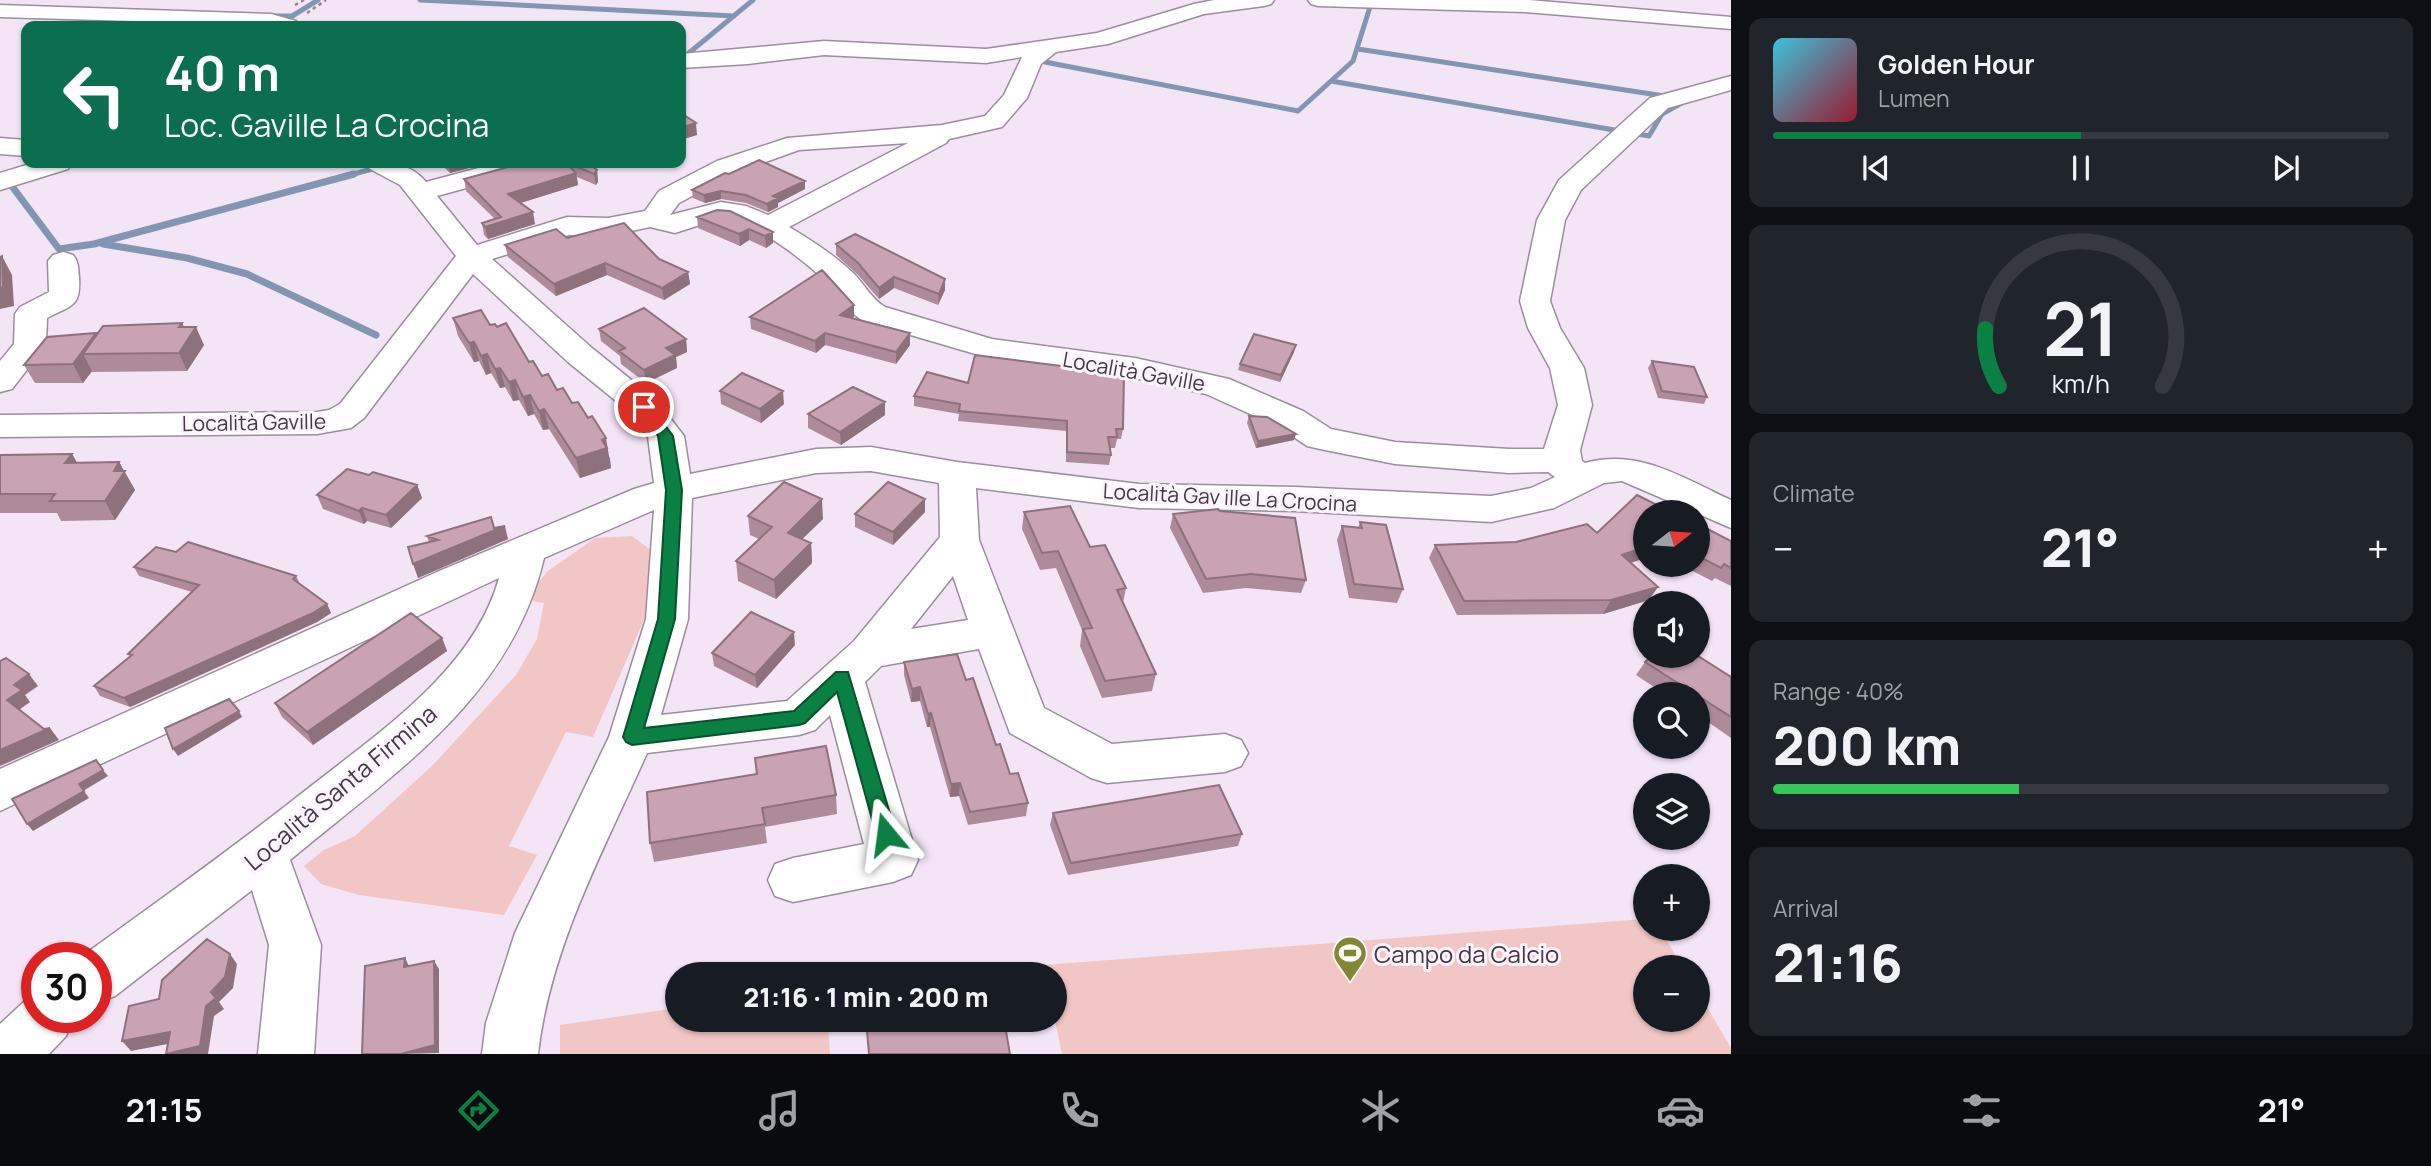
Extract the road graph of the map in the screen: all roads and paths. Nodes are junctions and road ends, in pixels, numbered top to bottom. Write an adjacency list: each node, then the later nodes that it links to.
1 (1264, 0): 6 (street)
2 (1318, 0): 5 (street)
3 (0, 11): 4 (street)
4 (274, 21)
5 (1731, 23)
6 (1048, 48): 7 (street); 9 (street)
7 (686, 61)
8 (1731, 83): 23 (street)
9 (942, 133): 17 (street); 18 (street)
10 (0, 146): 11 (street)
11 (21, 148)
12 (43, 168): 15 (street)
13 (388, 168): 16 (street)
14 (508, 168): 16 (street)
15 (0, 182)
16 (419, 192): 19 (street)
17 (654, 218): 18 (street, Località Gaville); 19 (street, Località Gaville)
18 (769, 226): 23 (street, Località Gaville)
19 (471, 256): 22 (street, Località Gaville); 25 (street)
20 (63, 261): 21 (street)
21 (0, 382)
22 (0, 426)
23 (1574, 472): 24 (street, Località Gav ille La Crocina); 26 (street, Località Gav ille La Crocina)
24 (957, 474): 25 (street, Località Gav ille La Crocina); 27 (street)
25 (674, 490): 28 (street, Località Gav ille La Crocina); 31 (street)
26 (1731, 515)
27 (960, 540): 29 (street); 30 (street)
28 (526, 550): 33 (street, Località Gav ille La Crocina); 34 (street, Località Santa Firmina)
29 (994, 631): 30 (street); 32 (street)
30 (855, 664): 31 (street); 35 (street)
31 (632, 737): 40 (street)
32 (1224, 753)
33 (0, 791)
34 (262, 853): 36 (street, Località Santa Firmina); 39 (street)
35 (793, 880)
36 (112, 966)
37 (31, 1033): 38 (street)
38 (9, 1054)
39 (286, 1054)
40 (510, 1054)

